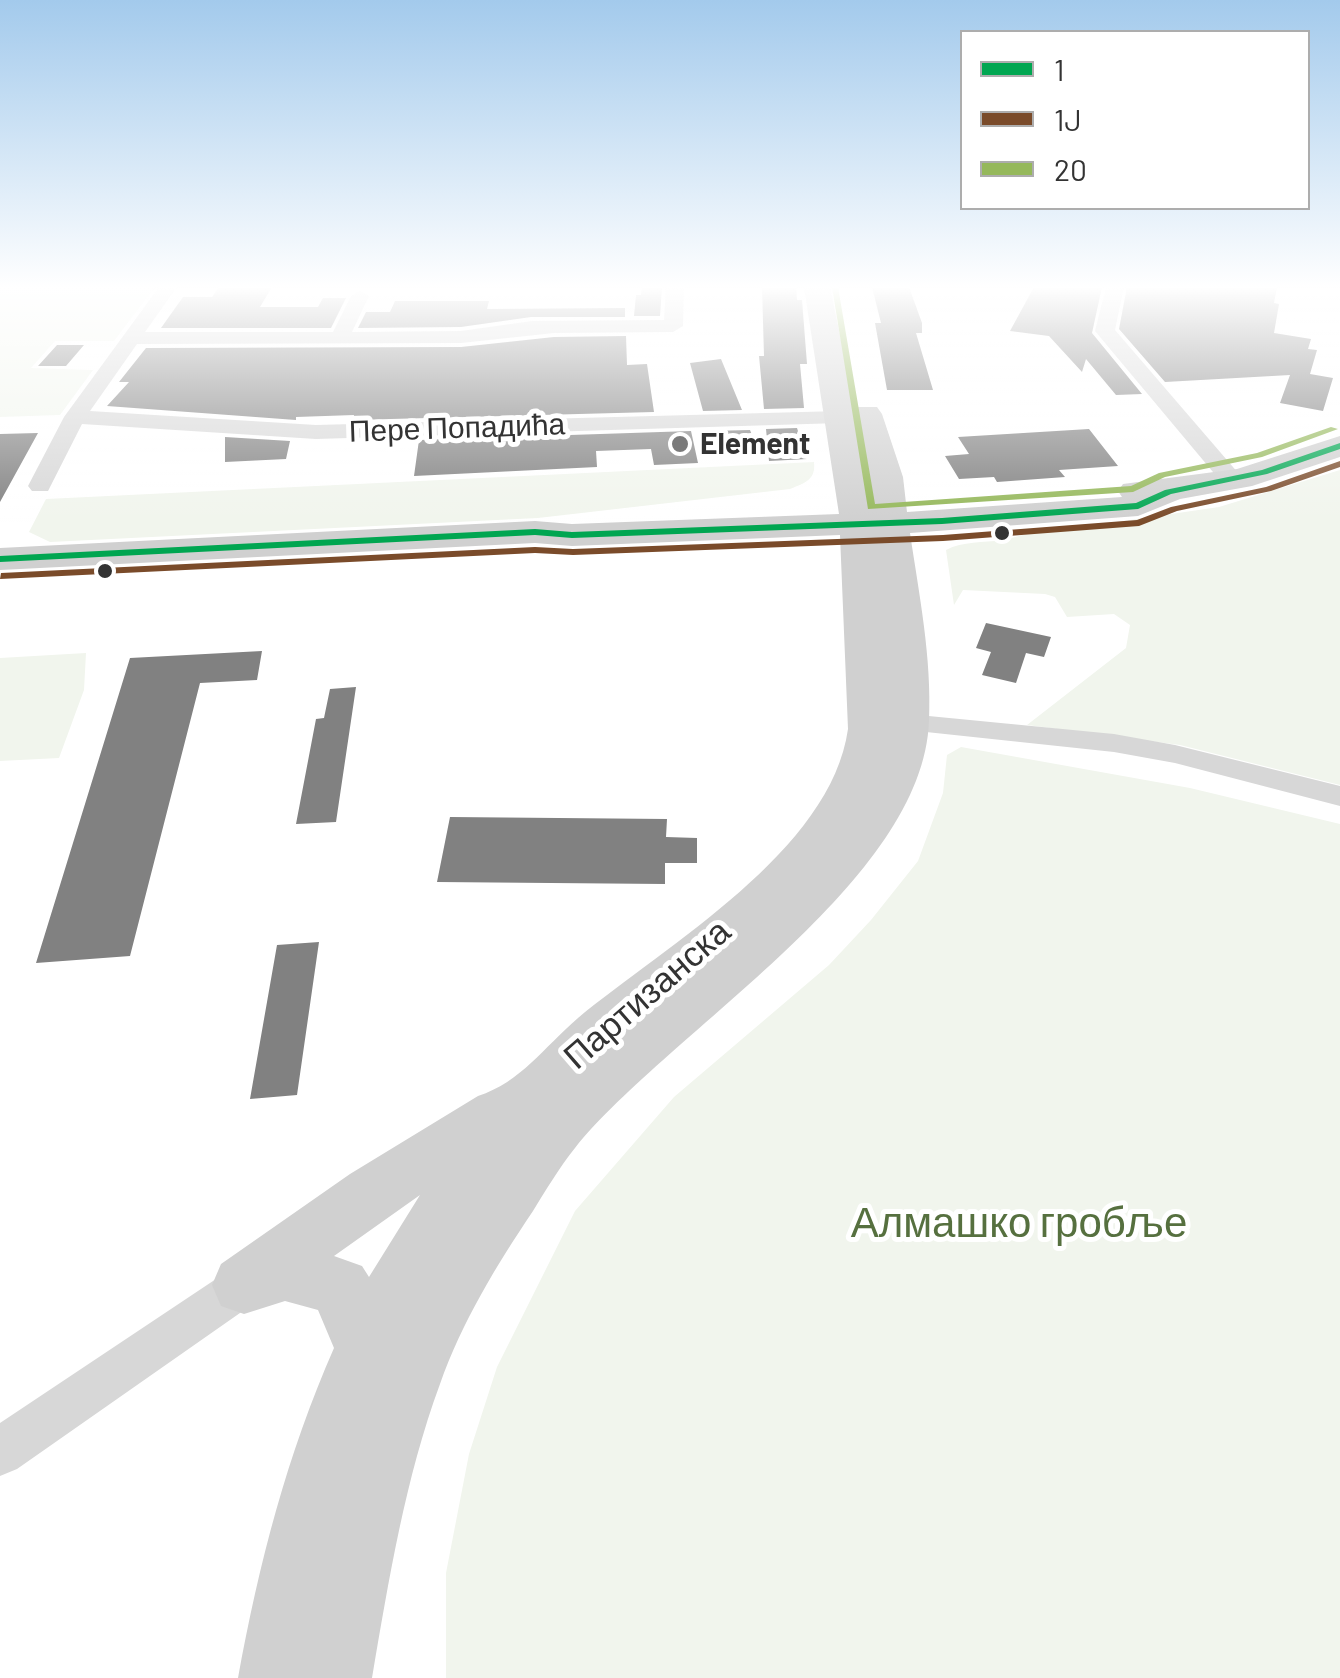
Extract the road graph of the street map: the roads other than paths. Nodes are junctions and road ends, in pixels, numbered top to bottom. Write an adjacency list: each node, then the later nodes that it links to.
1 (111, 365): 5 (street)
2 (831, 365): 6 (main road, Партизанска)
3 (855, 365): 10 (main road, Партизанска)
4 (1134, 365): 8 (street)
5 (75, 417): 6 (street, Пере Попадића); 9 (street)
6 (840, 417): 10 (main road, Партизанска)
7 (1335, 451): 8 (main road)
8 (1230, 479): 10 (main road)
9 (40, 486)
10 (873, 515): 11 (main road); 12 (main road, Партизанска); 14 (main road, Партизанска)
11 (0, 560)
12 (908, 723): 13 (street); 19 (main road, Партизанска)
13 (1340, 796)
14 (536, 1090): 15 (main road); 16 (main road, Партизанска)
15 (244, 1286): 16 (main road); 17 (street)
16 (366, 1344): 18 (main road, Партизанска)
17 (0, 1452)
18 (278, 1678)
19 (332, 1678)

